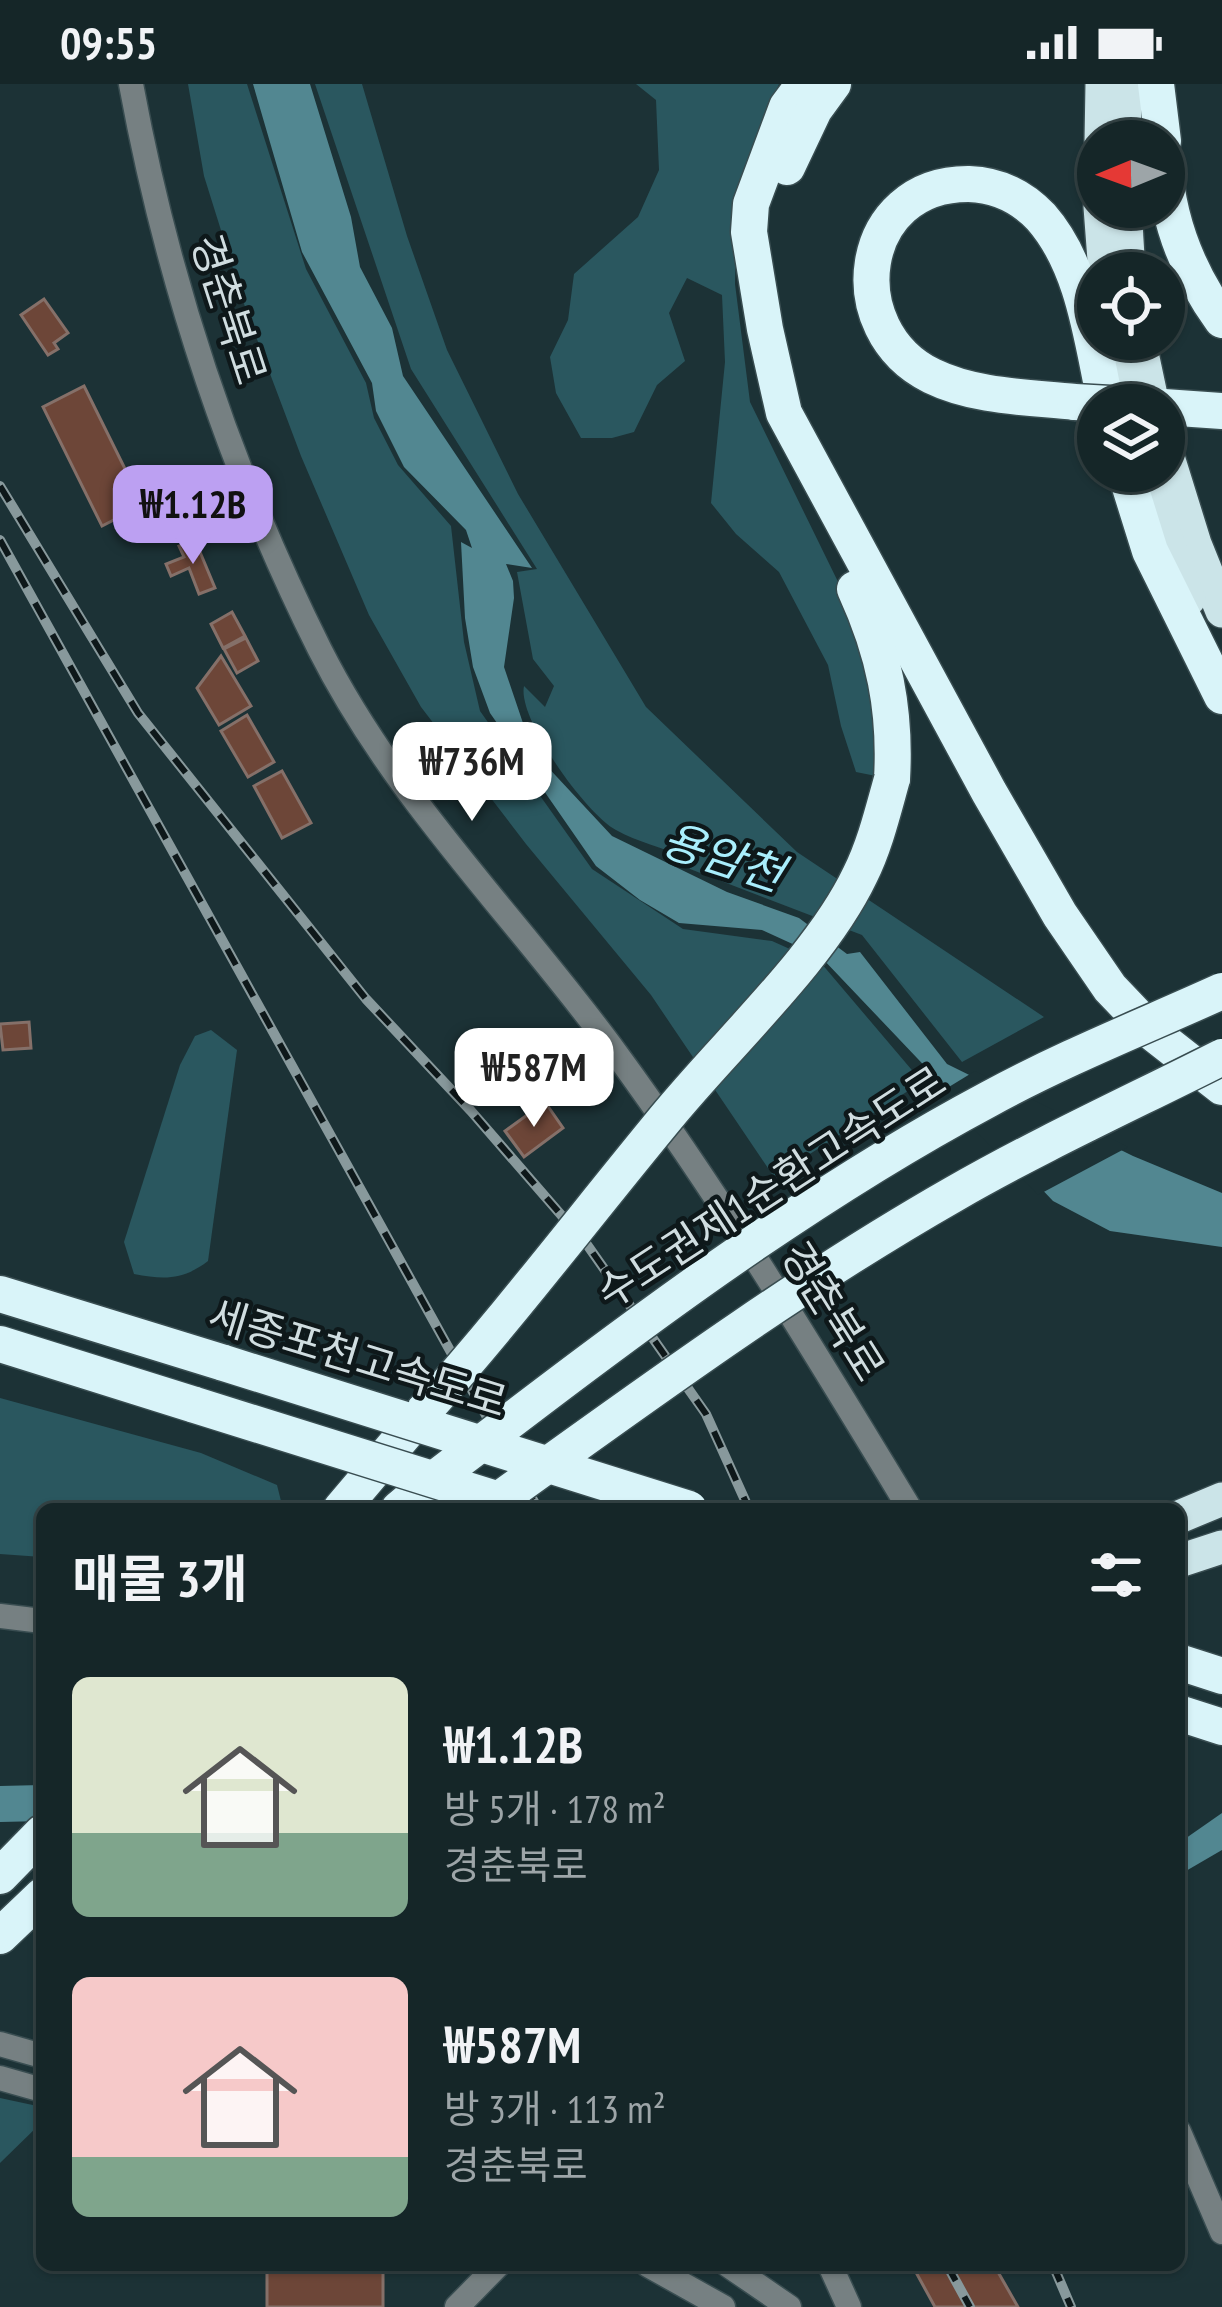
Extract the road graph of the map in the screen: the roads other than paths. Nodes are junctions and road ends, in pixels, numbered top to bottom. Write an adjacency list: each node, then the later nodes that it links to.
1 (131, 84): 32 (street, 경춘북로)
2 (804, 84): 12 (highway)
3 (833, 84): 12 (highway)
4 (1102, 84): 7 (highway)
5 (1126, 84): 8 (highway)
6 (1156, 84): 9 (highway)
7 (1101, 120)
8 (1125, 120)
9 (1160, 120)
10 (1176, 228): 11 (highway)
11 (1222, 320)
12 (765, 329): 14 (highway)
13 (1090, 403): 13 (highway)
14 (784, 413): 23 (highway); 27 (highway, bridge)
15 (1132, 492): 20 (highway)
16 (1149, 492): 19 (highway)
17 (1179, 492): 18 (highway)
18 (1222, 611)
19 (1222, 686)
20 (1222, 696)
21 (1222, 991): 28 (highway, 수도권제1순환고속도로, bridge)
22 (1222, 1057): 24 (highway, bridge)
23 (1222, 1088): 24 (highway, bridge)
24 (1105, 1117): 29 (highway, bridge)
25 (0, 1294): 31 (highway, 세종포천고속도로, bridge)
26 (0, 1344): 30 (highway, bridge)
27 (345, 1503)
28 (406, 1503)
29 (494, 1503)
30 (508, 1503)
31 (670, 1503)
32 (906, 1503)
33 (0, 1616): 34 (street)
34 (36, 1620)
35 (1185, 1664): 36 (highway)
36 (1222, 1676)
37 (1185, 1715): 38 (highway)
38 (1222, 1727)
39 (36, 1839): 40 (highway)
40 (0, 1876)
41 (36, 1902): 42 (highway)
42 (0, 1936)
43 (0, 2044): 44 (street)
44 (36, 2054)
45 (0, 2078): 46 (street)
46 (36, 2088)
47 (1185, 2146): 48 (street)
48 (1222, 2232)
49 (491, 2271): 53 (street)
50 (659, 2271): 54 (street)
51 (737, 2271): 55 (street)
52 (833, 2271): 56 (street)
53 (457, 2307)
54 (724, 2307)
55 (789, 2307)
56 (849, 2307)

